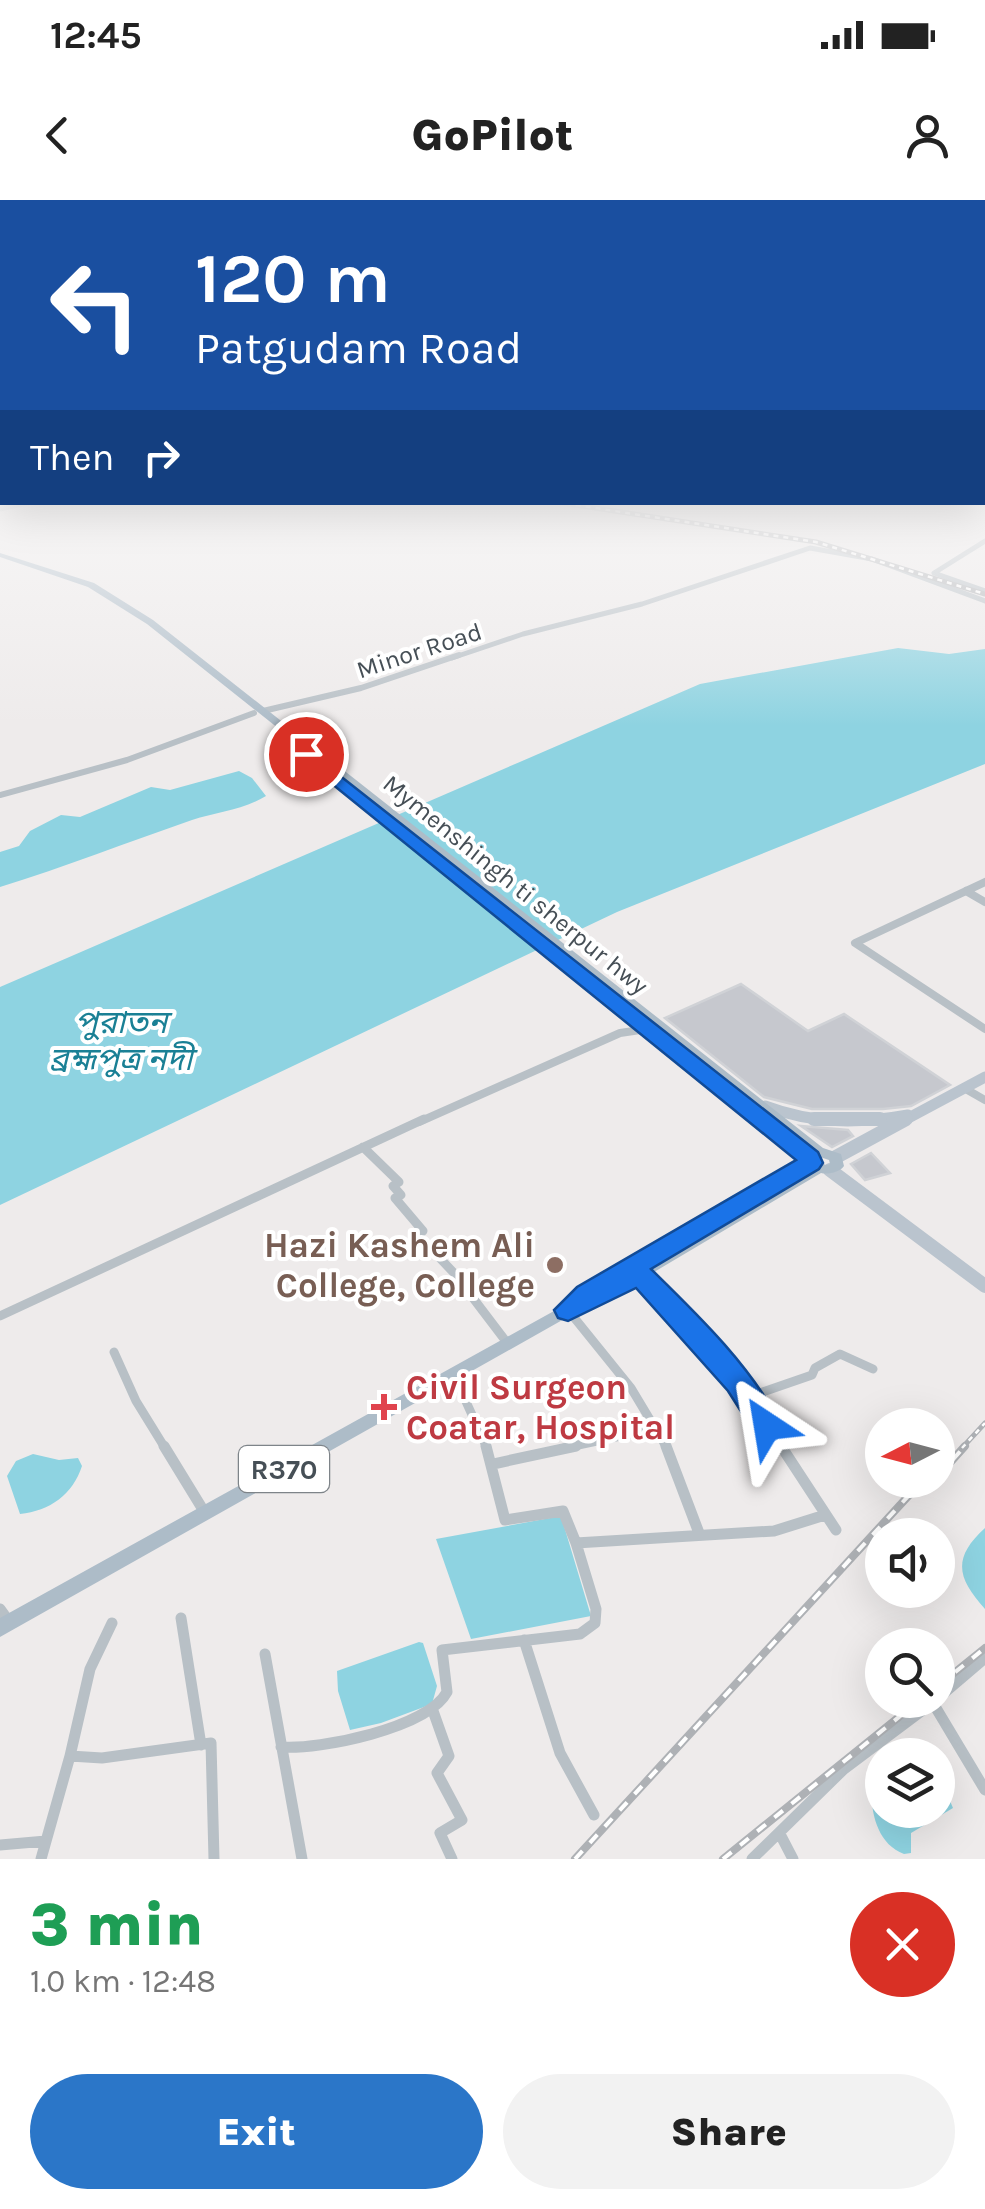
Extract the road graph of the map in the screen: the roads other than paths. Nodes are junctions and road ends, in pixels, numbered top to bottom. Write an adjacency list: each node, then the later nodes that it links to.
1 (43, 571): 7 (main road, Mymenshingh ti sherpur hwy)
2 (740, 571): 7 (street, Minor Road)
3 (904, 571): 6 (street, Minor Road)
4 (938, 571): 5 (street)
5 (985, 592)
6 (985, 600)
7 (263, 716): 8 (street, Minor Road); 12 (main road, Mymenshingh ti sherpur hwy)
8 (0, 795)
9 (985, 882): 10 (street)
10 (966, 891): 11 (street); 13 (street)
11 (985, 902)
12 (649, 1027): 17 (main road); 19 (street); 20 (main road)
13 (985, 1029)
14 (985, 1077): 15 (main road)
15 (964, 1088): 16 (street); 18 (main road)
16 (985, 1100)
17 (758, 1103): 18 (main road); 20 (main road)
18 (922, 1112): 20 (main road)
19 (362, 1147): 24 (street); 25 (street)
20 (820, 1161): 21 (main road, R370); 22 (main road); 23 (main road, R370)
21 (639, 1274): 23 (main road, R370); 29 (street)
22 (985, 1286)
23 (568, 1310): 25 (main road, R370); 30 (street)
24 (0, 1316)
25 (508, 1344): 28 (main road, R370)
26 (114, 1352): 32 (street)
27 (873, 1369): 29 (street)
28 (454, 1375): 31 (street); 32 (main road, R370)
29 (748, 1397): 33 (street)
30 (658, 1428): 31 (street); 35 (street)
31 (494, 1464): 36 (street)
32 (204, 1513): 38 (main road, R370)
33 (825, 1515): 34 (street); 35 (street)
34 (836, 1530)
35 (700, 1533): 36 (street)
36 (576, 1544): 40 (street)
37 (181, 1618): 47 (street)
38 (3, 1620)
39 (112, 1623): 49 (street)
40 (524, 1640): 44 (street); 51 (street)
41 (265, 1654): 48 (street)
42 (985, 1658): 43 (street)
43 (955, 1683)
44 (432, 1708): 48 (street); 58 (street)
45 (911, 1718): 52 (street)
46 (945, 1718): 50 (street)
47 (201, 1745): 49 (street); 56 (street)
48 (281, 1747): 57 (street)
49 (70, 1756): 53 (street)
50 (985, 1790)
51 (594, 1814)
52 (780, 1834): 59 (street); 60 (street)
53 (46, 1841): 54 (street); 55 (street)
54 (0, 1845)
55 (41, 1859)
56 (214, 1859)
57 (302, 1859)
58 (452, 1859)
59 (752, 1859)
60 (793, 1859)

